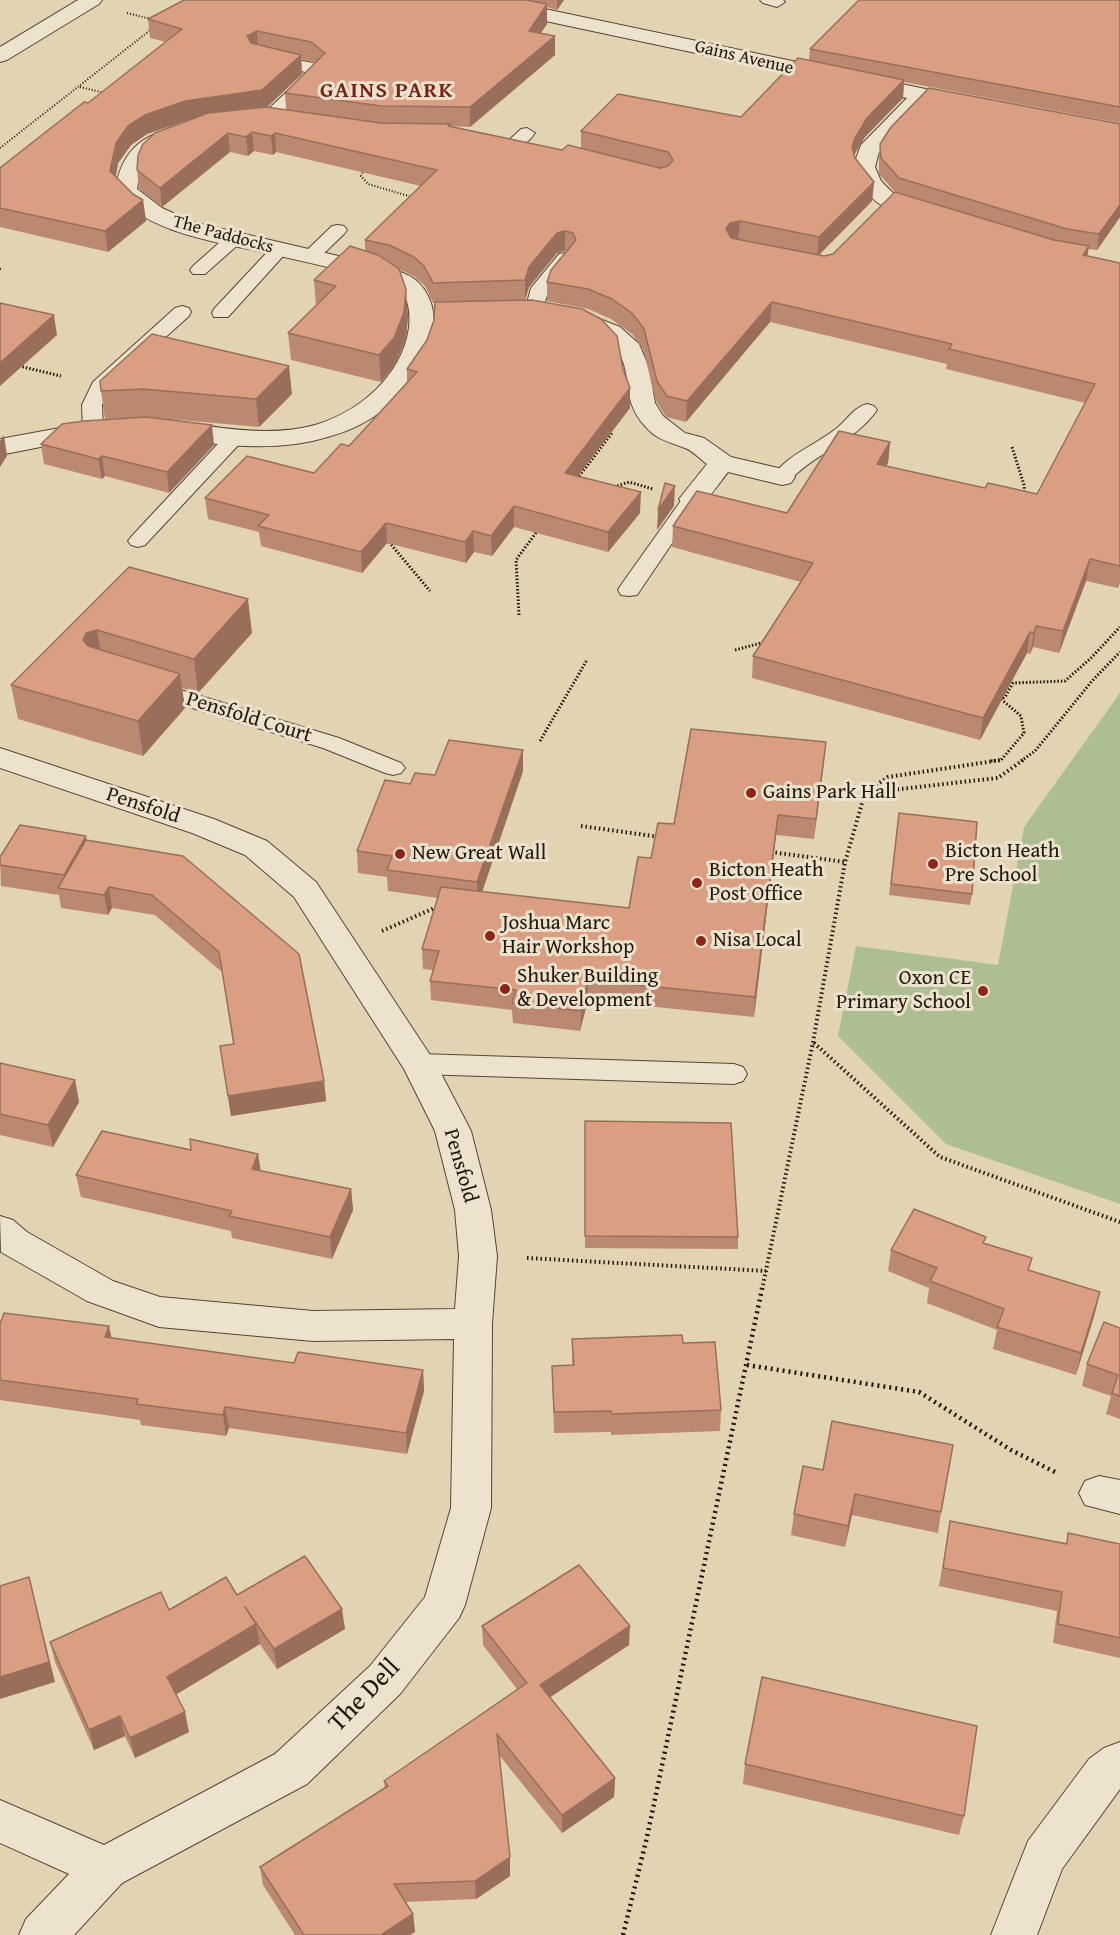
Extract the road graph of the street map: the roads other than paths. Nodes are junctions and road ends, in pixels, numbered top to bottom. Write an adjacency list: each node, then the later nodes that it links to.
1 (92, 0): 4 (street)
2 (475, 0): 7 (street, Gains Avenue)
3 (308, 55): 6 (lane)
4 (0, 56)
5 (259, 57): 6 (lane)
6 (293, 64): 9 (lane)
7 (922, 94): 8 (street, Gains Avenue); 12 (street)
8 (980, 105)
9 (259, 118): 10 (street)
10 (290, 120)
11 (197, 127): 16 (street, The Paddocks)
12 (888, 201): 13 (street); 14 (street)
13 (872, 218)
14 (956, 220)
15 (338, 230): 18 (lane)
16 (234, 239): 17 (street, The Paddocks); 20 (lane)
17 (279, 250): 18 (street, The Paddocks); 23 (lane)
18 (311, 256): 27 (street, The Paddocks)
19 (566, 258): 21 (lane)
20 (199, 270)
21 (524, 310): 29 (street)
22 (182, 312): 26 (lane)
23 (221, 313)
24 (867, 410): 30 (lane)
25 (148, 427): 27 (street, The Paddocks)
26 (103, 429): 28 (street)
27 (236, 436): 32 (lane)
28 (0, 447)
29 (722, 463): 30 (street); 31 (street)
30 (782, 477)
31 (692, 499): 33 (lane)
32 (138, 541)
33 (629, 590)
34 (125, 680): 36 (lane, Pensfold Court)
35 (0, 758): 37 (street, Pensfold)
36 (393, 768)
37 (419, 1064): 38 (lane); 40 (street, Pensfold)
38 (734, 1074)
39 (0, 1230): 40 (street)
40 (473, 1324): 43 (street, The Dell)
41 (1115, 1774): 45 (street)
42 (0, 1821): 43 (street)
43 (106, 1868): 44 (street, The Dell)
44 (42, 1935)
45 (1014, 1935)

